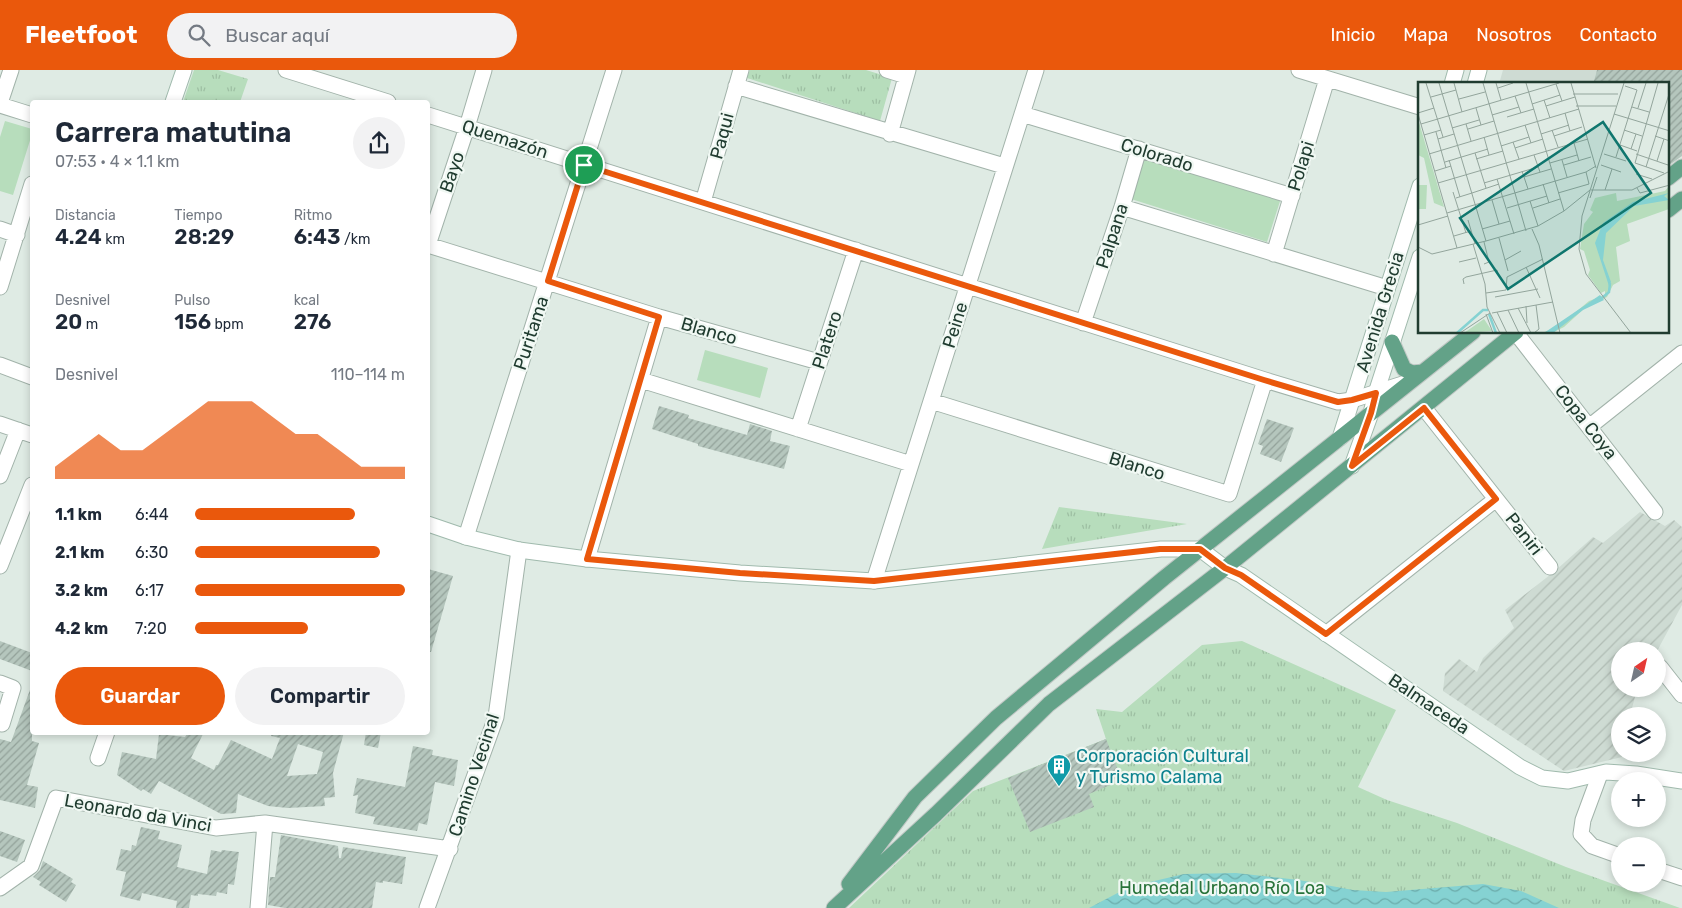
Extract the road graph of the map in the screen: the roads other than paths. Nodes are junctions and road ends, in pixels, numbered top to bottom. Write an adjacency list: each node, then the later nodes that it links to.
1 (11, 70): 16 (street)
2 (184, 70): 14 (street)
3 (286, 70): 13 (street)
4 (484, 70): 21 (street, Bayo)
5 (614, 70): 24 (street, Puritama)
6 (741, 70): 12 (street, Paqui)
7 (887, 70): 10 (street)
8 (1036, 70): 19 (street, Peine)
9 (1299, 70): 11 (street)
10 (907, 73): 22 (street)
11 (1327, 79): 17 (street); 30 (street, Polapi)
12 (736, 86): 22 (street); 32 (street, Paqui)
13 (356, 98): 15 (street)
14 (175, 100)
15 (372, 100)
16 (0, 104): 18 (street)
17 (1418, 106)
18 (30, 114)
19 (1022, 114): 23 (street, Colorado); 25 (street, Peine)
20 (430, 116): 21 (street, Quemazón)
21 (467, 128): 24 (street, Quemazón); 37 (street, Bayo)
22 (890, 134): 25 (street)
23 (1139, 149): 30 (street, Colorado); 33 (street, Palpana)
24 (584, 165): 32 (street, Quemazón); 42 (street, Puritama)
25 (1004, 166): 43 (street, Peine)
26 (1682, 167): 27 (main road)
27 (1670, 176)
28 (30, 191): 36 (street)
29 (1418, 192): 45 (street, Avenida Grecia)
30 (1292, 196): 40 (street, Polapi)
31 (1682, 199): 34 (main road)
32 (704, 202): 39 (street, Quemazón)
33 (1122, 207): 40 (street); 47 (street, Palpana)
34 (1670, 208)
35 (0, 229): 36 (street)
36 (17, 235): 44 (street)
37 (430, 239)
38 (430, 246): 42 (street, Blanco)
39 (856, 250): 43 (street, Quemazón); 53 (street, Platero)
40 (1274, 254): 45 (street)
41 (1418, 263): 51 (street, Avenida Grecia)
42 (548, 281): 46 (street, Blanco); 77 (street, Puritama)
43 (967, 286): 47 (street, Quemazón); 61 (street, Peine)
44 (0, 287)
45 (1387, 288): 60 (street, Avenida Grecia)
46 (659, 317): 53 (street, Blanco); 57 (street)
47 (1083, 323): 58 (street, Quemazón)
48 (1470, 334): 56 (main road)
49 (1515, 334): 62 (main road)
50 (1517, 334): 65 (street, Copa Coya)
51 (1392, 342): 56 (main road); 59 (street, Avenida Grecia)
52 (1682, 353): 65 (street)
53 (819, 362): 66 (street, Platero)
54 (0, 365): 55 (street)
55 (30, 376)
56 (1418, 376): 59 (street, Quemazón); 63 (main road)
57 (641, 380): 66 (street); 80 (street)
58 (1264, 380): 60 (street, Quemazón); 61 (street, Blanco)
59 (1376, 393): 60 (street, Quemazón); 63 (street, Avenida Grecia)
60 (1352, 400): 69 (street, Avenida Grecia)
61 (931, 401): 70 (street, Peine)
62 (1424, 408): 71 (main road); 74 (street, Paniri)
63 (1371, 413): 69 (main road); 71 (street, Avenida Grecia)
64 (0, 424): 67 (street)
65 (1589, 427): 75 (street, Copa Coya)
66 (798, 429): 70 (street)
67 (18, 430): 68 (street); 72 (street)
68 (30, 434)
69 (1340, 438): 78 (main road)
70 (911, 464): 84 (street, Peine)
71 (1352, 466): 83 (main road)
72 (0, 476)
73 (30, 490): 81 (street)
74 (1496, 499): 82 (street, Paniri); 85 (street)
75 (1655, 512)
76 (430, 525): 77 (street)
77 (466, 537): 79 (street)
78 (1200, 549): 83 (street, Balmaceda); 84 (street); 102 (main road)
79 (519, 550): 80 (street); 95 (street, Camino Vecinal)
80 (587, 559): 84 (street)
81 (0, 566)
82 (1550, 567)
83 (1225, 568): 85 (street, Balmaceda); 102 (main road)
84 (874, 581)
85 (1326, 634): 92 (street, Balmaceda)
86 (1666, 675): 88 (street)
87 (0, 683): 89 (street)
88 (1682, 695)
89 (2, 724)
90 (106, 735): 91 (street)
91 (98, 758)
92 (1600, 774): 93 (street, Balmaceda); 96 (street)
93 (1682, 781)
94 (265, 823): 95 (street, Leonardo da Vinci); 99 (street, Leonardo da Vinci); 100 (street)
95 (450, 849): 101 (street, Camino Vecinal)
96 (1611, 853)
97 (1666, 873): 98 (street)
98 (1682, 878)
99 (0, 888)
100 (258, 908)
101 (427, 908)
102 (832, 908)

